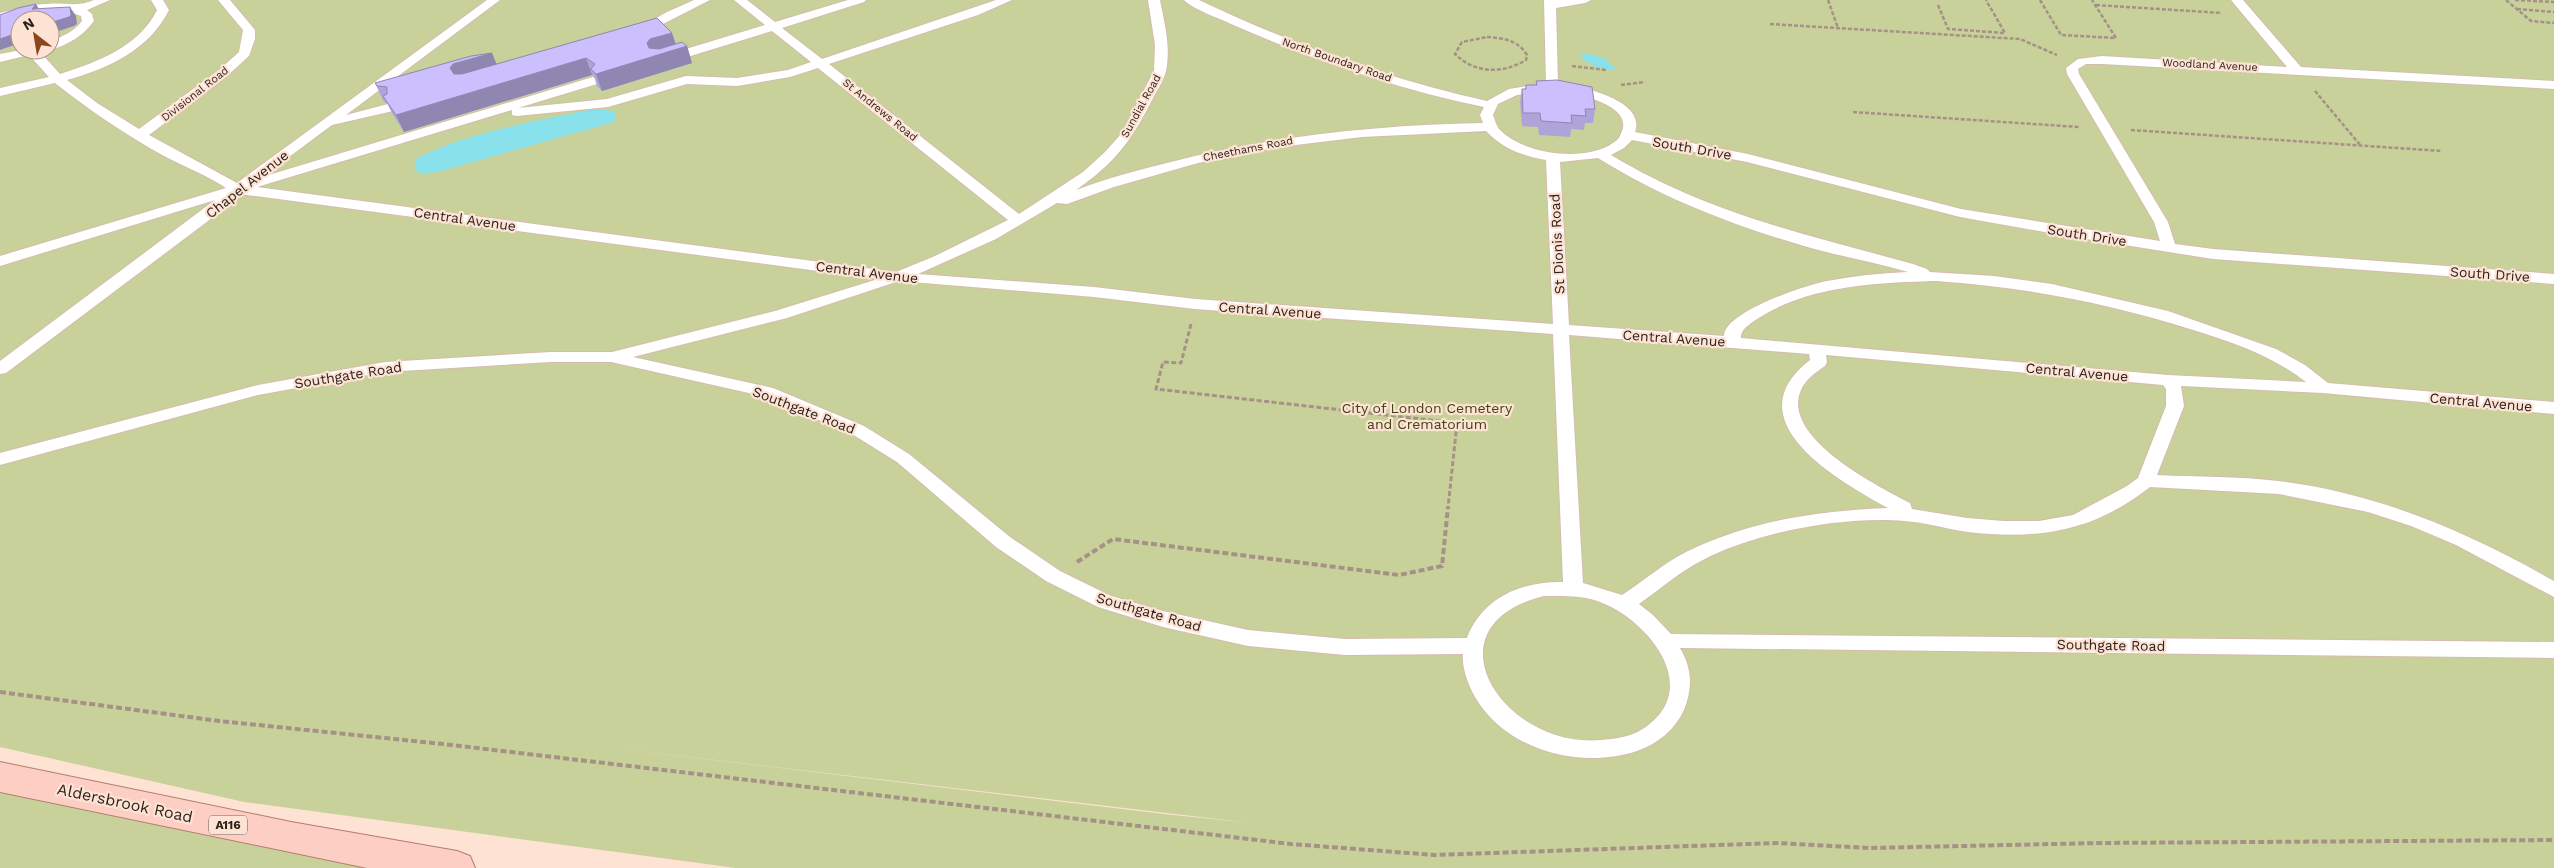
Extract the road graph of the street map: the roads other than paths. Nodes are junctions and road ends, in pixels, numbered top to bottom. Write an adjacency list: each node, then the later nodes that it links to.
1 (104, 0): 15 (lane)
2 (157, 0): 26 (lane)
3 (224, 0): 36 (lane, Divisional Road)
4 (494, 0): 24 (lane, Chapel Avenue)
5 (704, 0): 18 (lane)
6 (740, 0): 17 (lane, St Andrews Road)
7 (860, 0): 17 (lane)
8 (1006, 0): 22 (lane)
9 (1154, 0): 41 (lane, Sundial Road)
10 (1190, 0): 31 (lane, North Boundary Road)
11 (1585, 0): 14 (lane)
12 (2237, 0): 23 (lane)
13 (0, 1): 16 (lane)
14 (1550, 3): 29 (lane)
15 (78, 10): 16 (lane); 19 (lane)
16 (5, 15)
17 (773, 26): 21 (lane); 22 (lane, St Andrews Road)
18 (633, 34)
19 (60, 42)
20 (43, 60): 26 (lane, Central Avenue)
21 (660, 60)
22 (822, 63): 33 (lane); 41 (lane, St Andrews Road)
23 (2297, 70): 28 (lane, Woodland Avenue); 42 (lane, Woodland Avenue)
24 (398, 72): 25 (lane); 34 (lane, Chapel Avenue)
25 (416, 72)
26 (57, 78): 30 (lane); 36 (lane, Central Avenue)
27 (593, 81): 33 (lane)
28 (2554, 85)
29 (1552, 86): 31 (lane); 37 (lane)
30 (0, 92)
31 (1490, 105): 35 (lane)
32 (388, 108): 34 (lane)
33 (501, 109): 40 (lane)
34 (325, 125): 40 (lane, Chapel Avenue)
35 (1488, 127): 39 (lane); 41 (lane, Cheethams Road)
36 (140, 134): 40 (lane, Central Avenue)
37 (1628, 135): 38 (lane); 42 (lane, South Drive)
38 (1600, 154): 39 (lane); 44 (lane)
39 (1553, 157): 47 (lane, St Dionis Road)
40 (237, 189): 43 (lane); 45 (lane, Central Avenue); 51 (lane, Chapel Avenue)
41 (1019, 221): 45 (lane)
42 (2168, 247): 46 (lane, South Drive)
43 (0, 261)
44 (1936, 276): 48 (lane); 53 (lane)
45 (900, 277): 47 (lane, Central Avenue); 50 (lane)
46 (2554, 279)
47 (1561, 330): 48 (lane, Central Avenue); 58 (lane, St Dionis Road)
48 (1733, 342): 49 (lane, Central Avenue)
49 (1817, 350): 52 (lane, Central Avenue); 57 (lane)
50 (611, 357): 55 (lane, Southgate Road); 62 (lane, Southgate Road)
51 (0, 368)
52 (2168, 380): 53 (lane, Central Avenue); 56 (lane)
53 (2323, 388): 54 (lane, Central Avenue)
54 (2554, 408)
55 (0, 459)
56 (2146, 481): 57 (lane); 59 (lane)
57 (1904, 514): 60 (lane)
58 (1573, 589): 60 (lane); 62 (lane)
59 (2554, 590)
60 (1624, 604): 61 (lane)
61 (1668, 642): 62 (lane); 63 (lane, Southgate Road)
62 (1474, 646)
63 (2554, 650)
64 (0, 777): 65 (main road, Aldersbrook Road / A116)
65 (457, 868)

